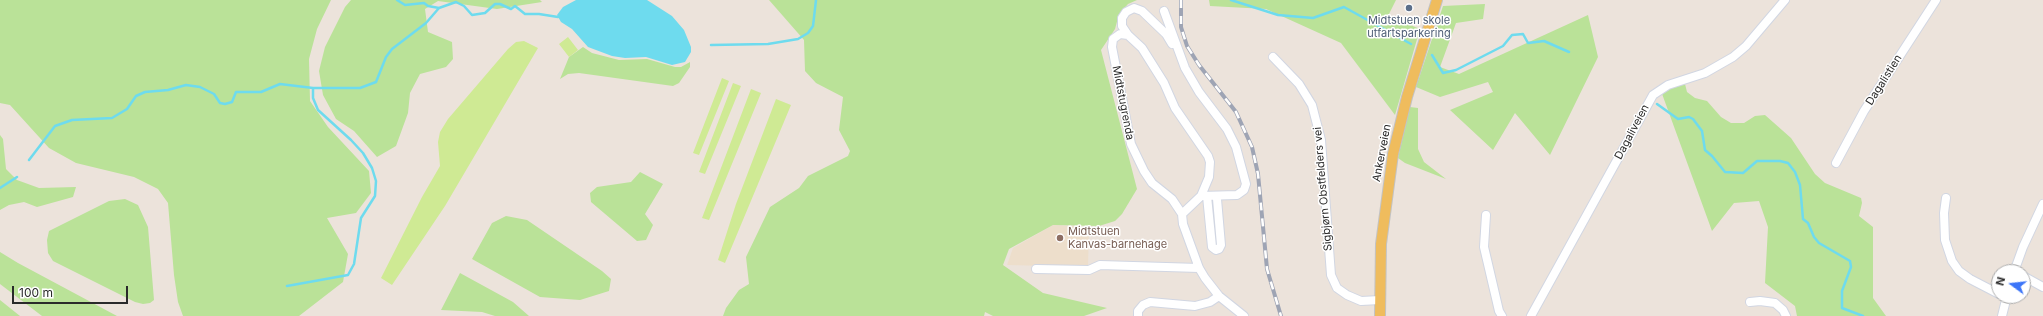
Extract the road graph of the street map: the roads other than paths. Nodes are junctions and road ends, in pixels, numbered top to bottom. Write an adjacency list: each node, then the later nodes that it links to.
1 (1437, 0): 22 (main road, Ankerveien)
2 (1785, 0): 29 (street, Dagaliveien)
3 (1936, 0): 8 (street, Dagalistien)
4 (1164, 10): 7 (street)
5 (1128, 35): 7 (street); 9 (street); 13 (street, Midtstugrenda)
6 (1273, 57): 22 (street, Sigbjørn Obstfelders vei)
7 (1185, 68): 9 (street)
8 (1836, 163)
9 (1204, 196): 11 (street); 13 (street)
10 (1946, 198): 20 (street)
11 (1217, 199)
12 (2043, 204): 15 (street)
13 (1182, 214): 16 (street, Midtstugrenda)
14 (1486, 215): 28 (street)
15 (2017, 264)
16 (1199, 268): 17 (street); 21 (street, Midtstugrenda)
17 (1036, 269)
18 (2031, 280): 19 (street)
19 (2043, 287)
20 (1991, 290)
21 (1219, 296): 25 (street); 26 (street, Midtstugrenda)
22 (1380, 300): 27 (main road, Ankerveien)
23 (1750, 302): 30 (street)
24 (2005, 304): 31 (street)
25 (1138, 316)
26 (1244, 316)
27 (1380, 316)
28 (1502, 316)
29 (1531, 316)
30 (1786, 316)
31 (2002, 316)

